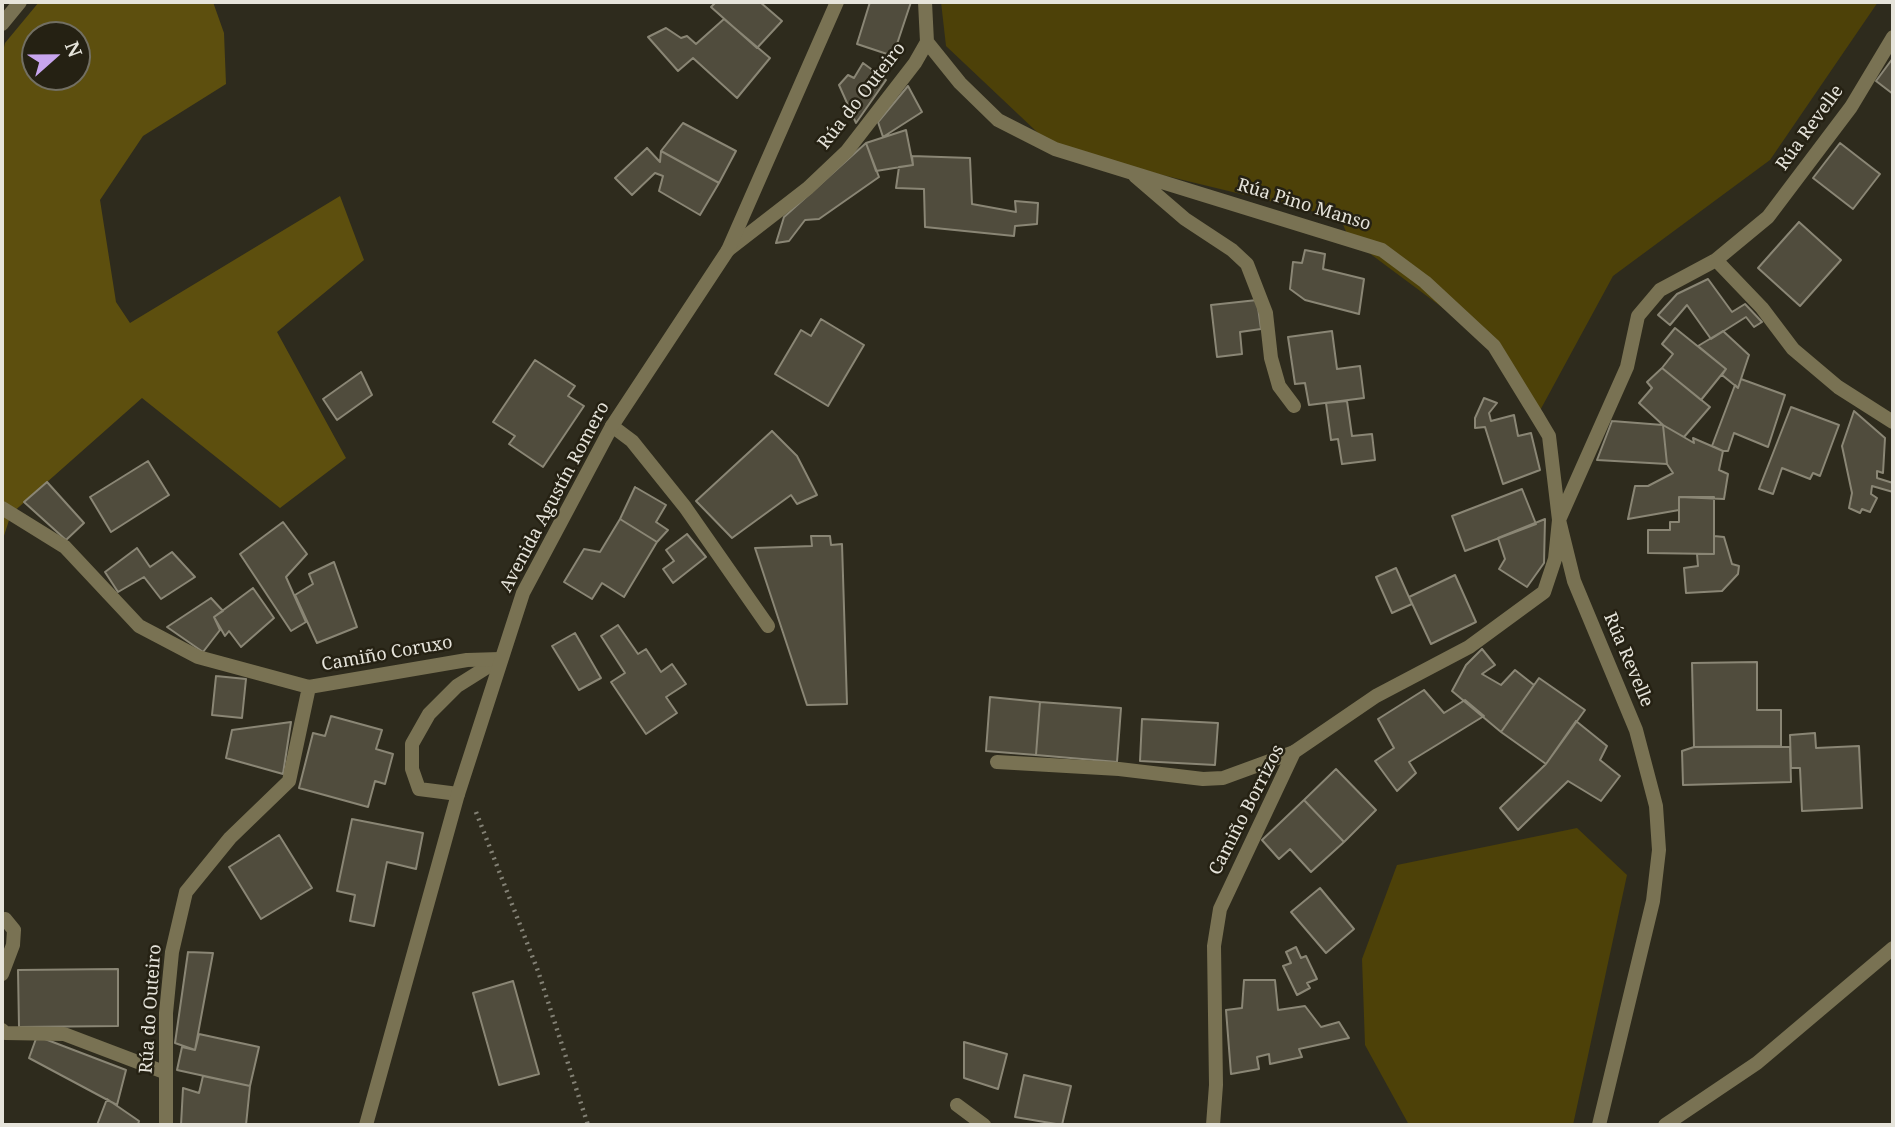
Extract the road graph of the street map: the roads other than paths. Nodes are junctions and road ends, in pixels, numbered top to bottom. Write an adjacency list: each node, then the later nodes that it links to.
1 (20, 2): 4 (street)
2 (837, 2): 8 (street, Avenida Agustín Romero)
3 (925, 2): 6 (street, Rúa do Outeiro)
4 (2, 24)
5 (1893, 37): 9 (street, Rúa Revelle)
6 (927, 42): 7 (street, Rúa Pino Manso); 8 (street, Rúa do Outeiro)
7 (1132, 172): 10 (street, Rúa Pino Manso); 14 (street, Rúa Pino Manso)
8 (728, 250): 12 (street, Avenida Agustín Romero)
9 (1716, 260): 11 (street); 14 (street, Rúa Revelle)
10 (1294, 407)
11 (1893, 422)
12 (612, 426): 15 (street); 16 (street, Avenida Agustín Romero)
13 (2, 508): 17 (street, Camiño Coruxo)
14 (1559, 520): 18 (street, Camiño Borrizos); 31 (street, Rúa Revelle)
15 (768, 626)
16 (500, 659): 17 (street, Camiño Coruxo); 20 (street, Avenida Agustín Romero); 20 (street)
17 (309, 687): 25 (street, Rúa do Outeiro)
18 (1294, 752): 19 (street); 30 (street, Camiño Borrizos)
19 (997, 762)
20 (458, 794): 28 (street, Avenida Agustín Romero)
21 (5, 919): 23 (street)
22 (1893, 948): 32 (street)
23 (2, 974)
24 (2, 1031): 25 (street)
25 (164, 1072): 27 (street, Rúa do Outeiro)
26 (957, 1105): 29 (street)
27 (166, 1125)
28 (366, 1125)
29 (984, 1125)
30 (1213, 1125)
31 (1600, 1125)
32 (1665, 1125)

